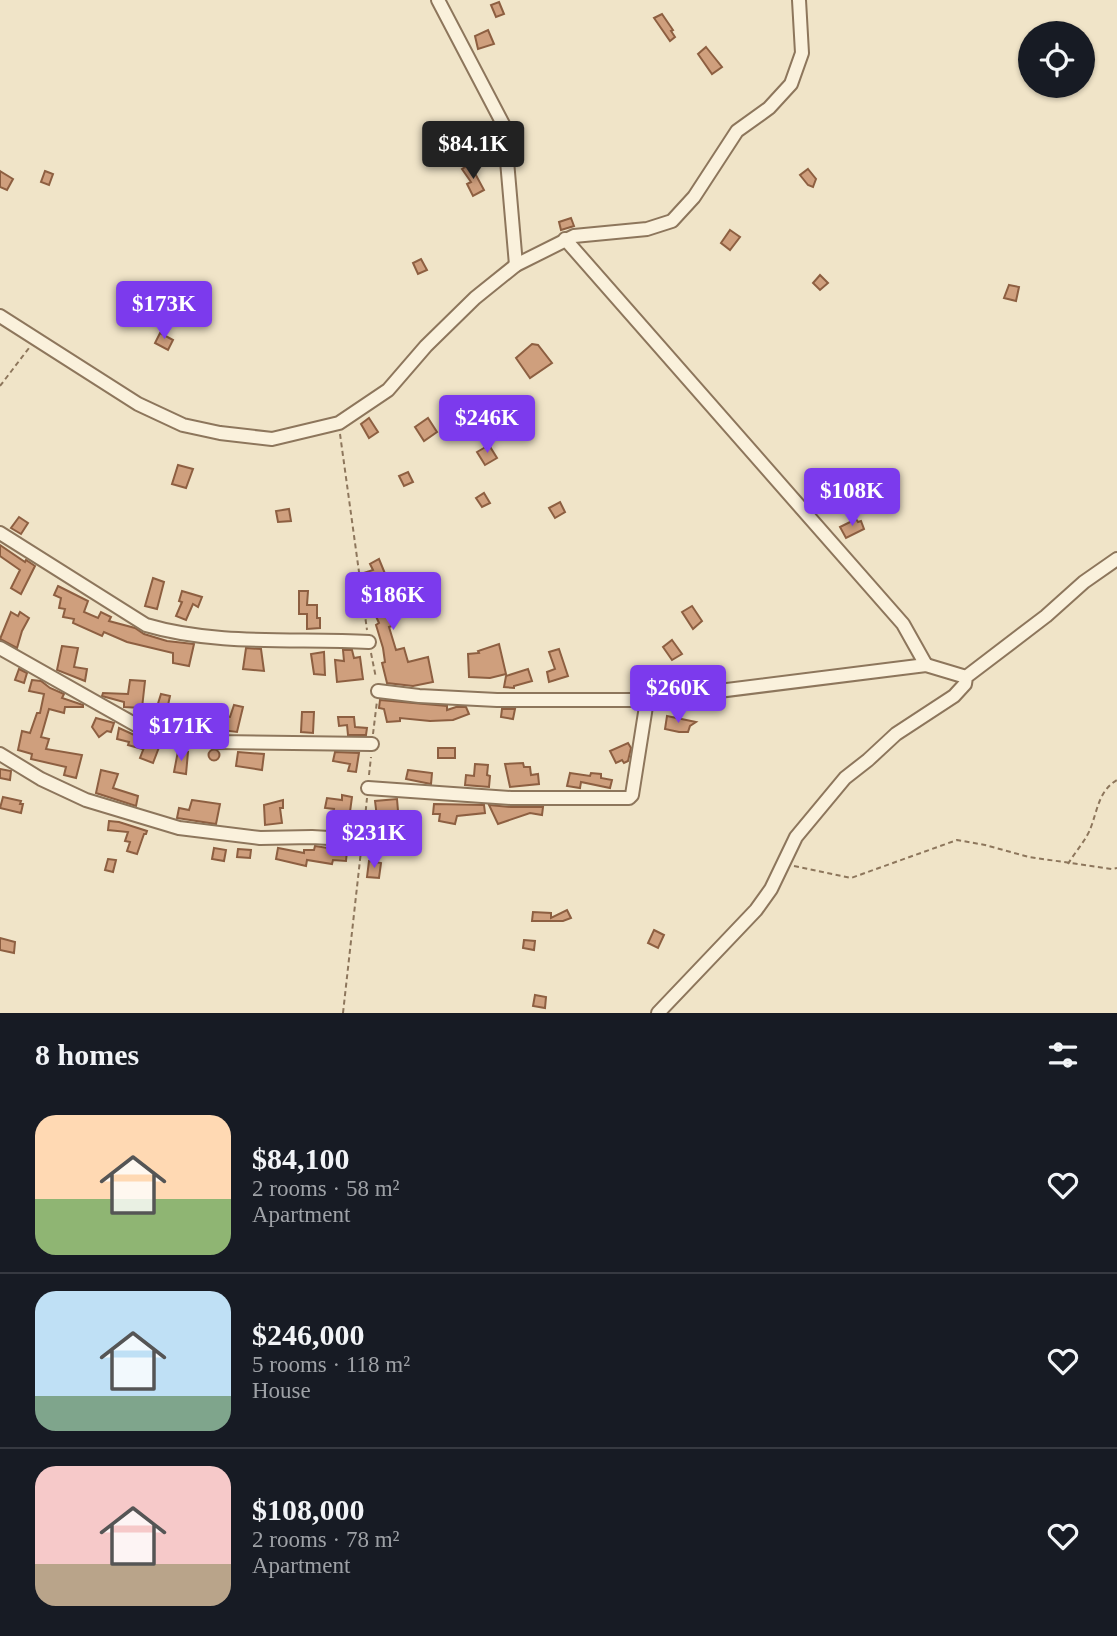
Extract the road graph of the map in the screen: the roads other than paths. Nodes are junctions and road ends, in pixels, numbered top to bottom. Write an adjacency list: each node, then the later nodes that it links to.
1 (438, 0): 4 (street)
2 (799, 0): 3 (street)
3 (565, 239): 4 (street); 10 (street)
4 (516, 265): 5 (street)
5 (0, 316)
6 (0, 533): 8 (street)
7 (1117, 559): 11 (street)
8 (369, 642)
9 (0, 648): 14 (street)
10 (926, 665): 11 (street); 13 (street)
11 (967, 677): 18 (street)
12 (378, 691): 13 (street)
13 (647, 700): 16 (street)
14 (372, 744)
15 (0, 754): 17 (street)
16 (368, 788)
17 (363, 839)
18 (658, 1013)

